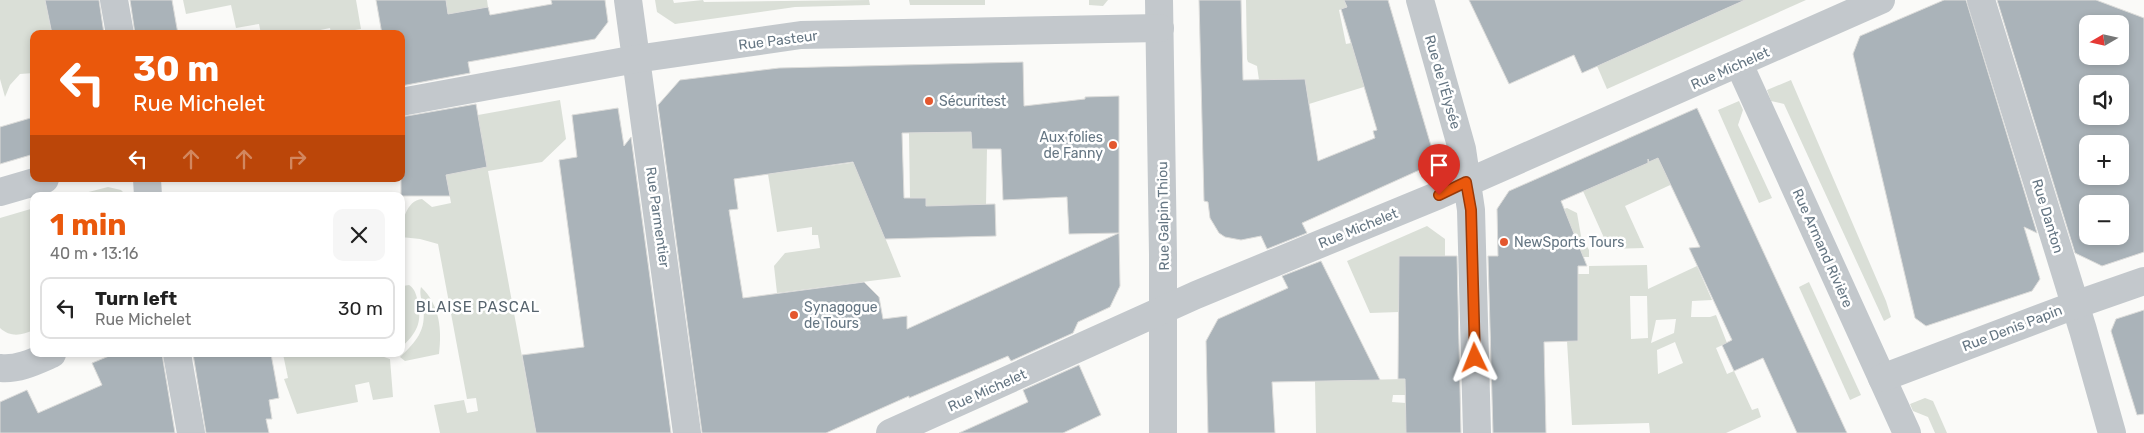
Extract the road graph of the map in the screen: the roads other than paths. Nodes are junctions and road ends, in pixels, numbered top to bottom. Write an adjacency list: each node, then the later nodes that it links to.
1 (114, 0): 8 (street)
2 (628, 0): 9 (street, Rue Parmentier)
3 (1159, 0): 7 (street, Rue Galpin Thiou)
4 (1420, 0): 13 (street, Rue de l'Élysée)
5 (1881, 0): 10 (street, Rue Michelet)
6 (1981, 0): 16 (street, Rue Danton)
7 (1160, 28): 9 (street, Rue Pasteur); 17 (street, Rue Galpin Thiou)
8 (119, 30)
9 (636, 58): 11 (street, Rue Pasteur); 23 (street, Rue Parmentier)
10 (1739, 64): 13 (street, Rue Michelet); 21 (street, Rue Armand Rivière)
11 (405, 101)
12 (35, 182): 14 (street)
13 (1466, 182): 17 (street, Rue Michelet); 26 (street, Rue de l'Élysée)
14 (0, 192)
15 (2144, 281): 16 (street, Rue Denis Papin)
16 (2075, 305): 21 (street, Rue Denis Papin); 28 (street, Rue Danton)
17 (1163, 311): 24 (street, Rue Michelet); 25 (street, Rue Galpin Thiou)
18 (44, 357): 20 (street)
19 (178, 357): 22 (street)
20 (0, 368)
21 (1882, 378): 27 (street, Rue Armand Rivière)
22 (192, 433)
23 (687, 433)
24 (890, 433)
25 (1163, 433)
26 (1477, 433)
27 (1906, 433)
28 (2112, 433)

